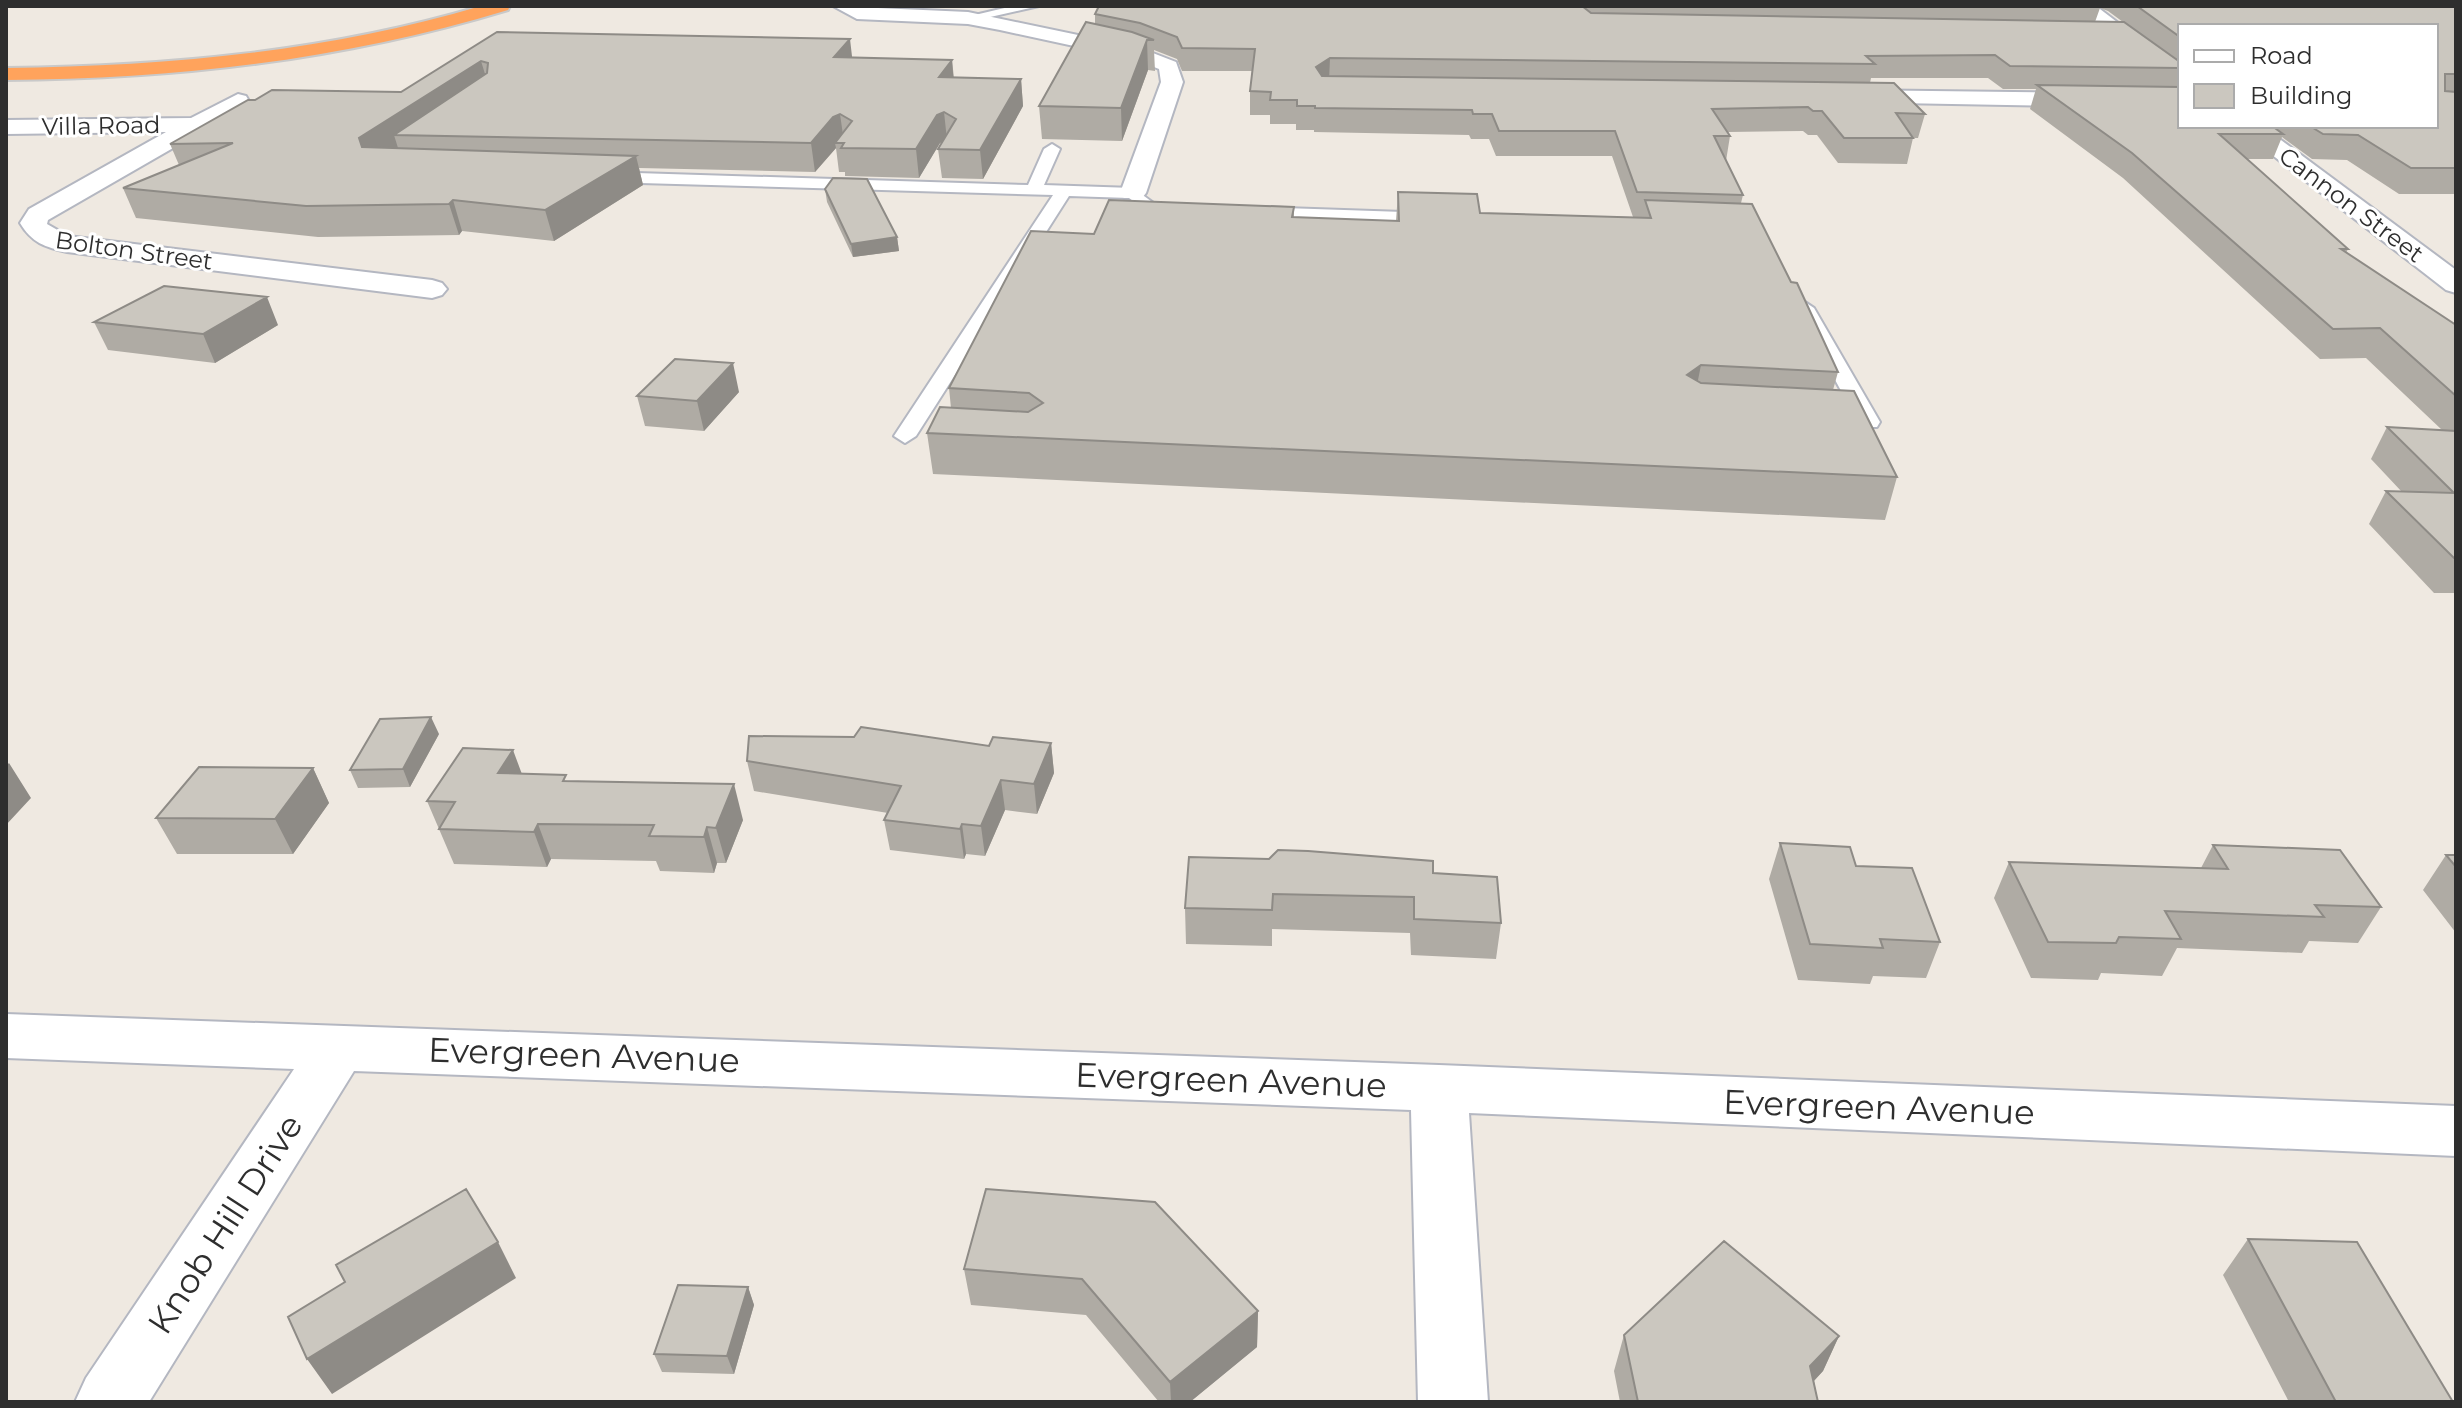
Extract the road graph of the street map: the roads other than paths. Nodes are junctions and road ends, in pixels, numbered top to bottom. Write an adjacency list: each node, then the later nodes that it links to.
1 (501, 6): 9 (highway)
2 (842, 6): 5 (street)
3 (1033, 6): 5 (lane)
4 (2084, 6): 7 (street)
5 (968, 18): 22 (street)
6 (2091, 34): 7 (street)
7 (2123, 35): 8 (street)
8 (2169, 68)
9 (6, 74)
10 (1833, 97): 12 (street)
11 (238, 101): 13 (street, Bolton Street)
12 (2178, 101)
13 (197, 125): 14 (street, Villa Road); 28 (street, Bolton Street)
14 (6, 127)
15 (2250, 128): 26 (street, Cannon Street)
16 (1052, 149): 20 (lane)
17 (836, 161): 19 (lane)
18 (593, 177): 19 (lane)
19 (818, 184): 20 (lane)
20 (1033, 192): 21 (lane)
21 (1063, 193): 22 (lane); 30 (lane)
22 (1133, 193): 23 (lane)
23 (1197, 210)
24 (1243, 212): 25 (lane)
25 (1458, 219)
26 (2456, 284)
27 (1793, 286): 29 (lane)
28 (432, 289)
29 (1840, 421)
30 (937, 438)
31 (6, 1036): 32 (street, Evergreen Avenue)
32 (340, 1046): 33 (street, Evergreen Avenue); 35 (street, Knob Hill Drive)
33 (1439, 1088): 34 (street, Evergreen Avenue); 36 (street)
34 (2452, 1138)
35 (110, 1402)
36 (1453, 1402)

